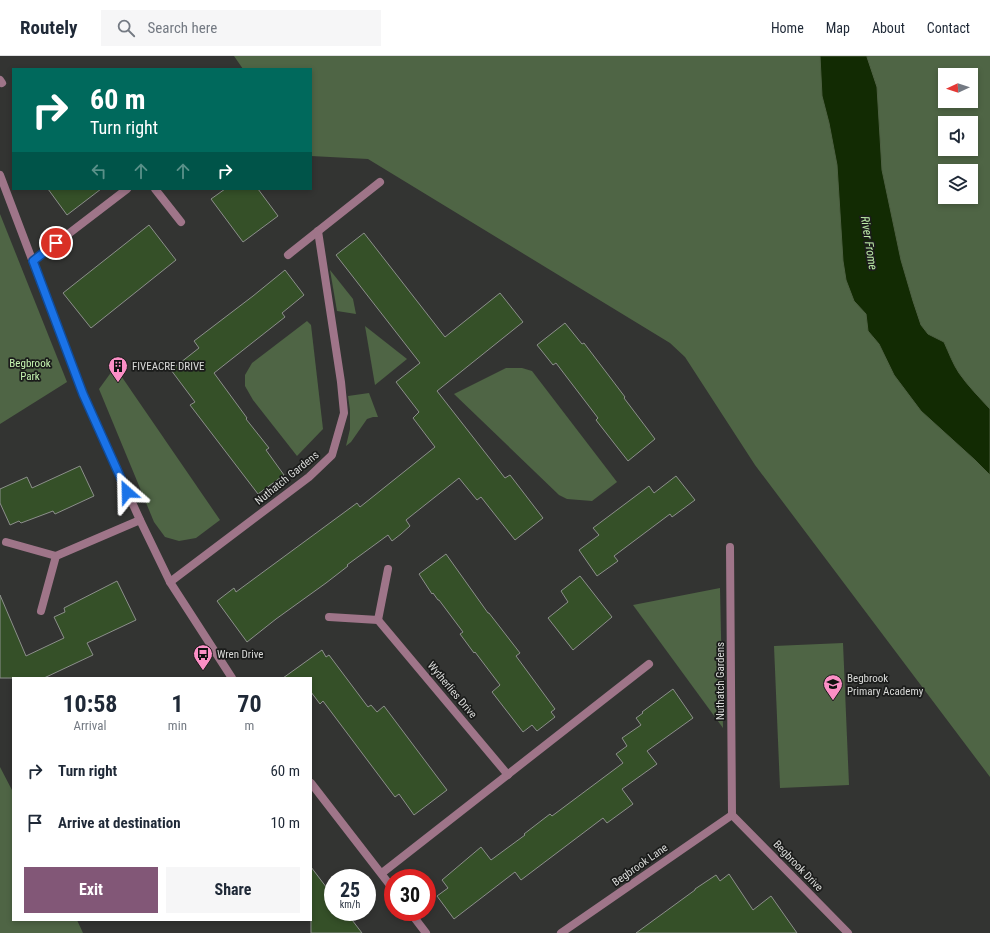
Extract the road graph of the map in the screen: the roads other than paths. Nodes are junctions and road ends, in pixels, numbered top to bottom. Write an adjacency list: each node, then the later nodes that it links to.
1 (0, 175): 8 (street)
2 (380, 182): 6 (street)
3 (126, 190): 8 (street)
4 (157, 190): 5 (street)
5 (181, 222)
6 (318, 231): 7 (street); 14 (street, Nuthatch Gardens)
7 (288, 255)
8 (33, 261): 9 (street)
9 (140, 520): 12 (street); 14 (street)
10 (6, 542): 12 (street)
11 (730, 547): 22 (street, Nuthatch Gardens)
12 (56, 556): 15 (street)
13 (388, 569): 17 (street)
14 (170, 582): 19 (street)
15 (41, 611)
16 (329, 616): 17 (street)
17 (378, 620): 20 (street, Wytherlies Drive)
18 (649, 664): 20 (street)
19 (231, 677)
20 (508, 775): 23 (street)
21 (312, 784): 23 (street)
22 (732, 815): 27 (street, Begbrook Lane); 28 (street, Begbrook Drive)
23 (382, 873): 24 (street)
24 (384, 876)
25 (417, 921): 26 (street)
26 (426, 933)
27 (561, 933)
28 (848, 933)

